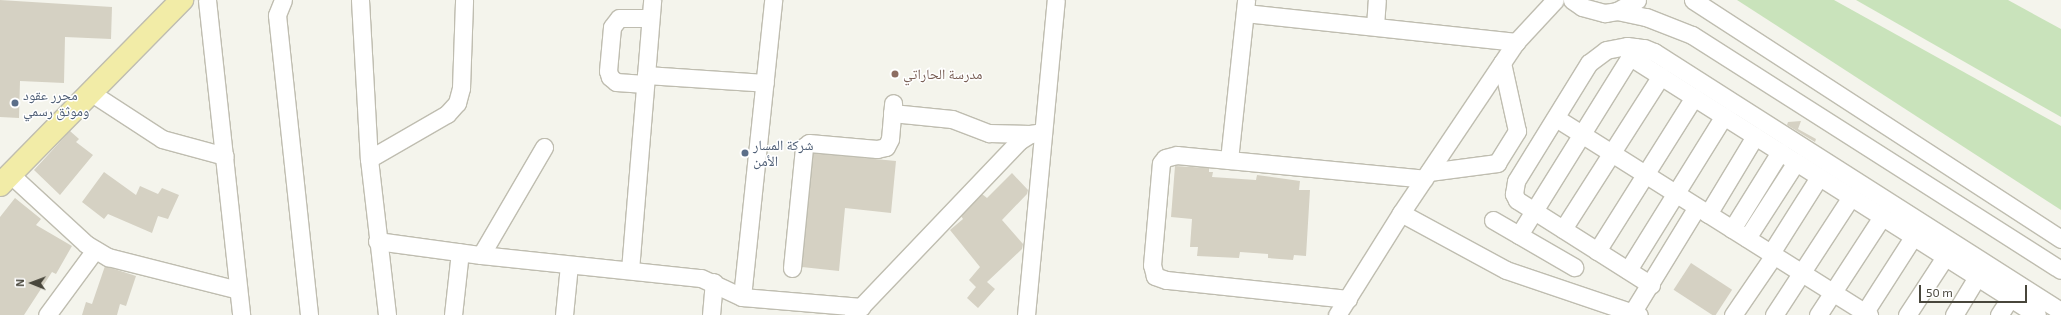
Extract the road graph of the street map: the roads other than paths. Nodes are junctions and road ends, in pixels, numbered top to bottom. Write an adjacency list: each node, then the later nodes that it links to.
1 (163, 0): 39 (main road)
2 (182, 0): 25 (main road)
3 (207, 0): 35 (street)
4 (283, 0): 84 (street)
5 (360, 0): 36 (street)
6 (464, 0): 36 (street)
7 (652, 0): 17 (street)
8 (773, 0): 24 (street)
9 (1056, 0): 29 (street)
10 (1377, 0): 18 (street)
11 (1555, 0): 19 (street)
12 (1572, 0): 16 (street)
13 (1637, 0): 16 (street)
14 (1693, 0): 55 (street)
15 (1246, 6): 18 (street); 37 (street)
16 (1617, 11): 68 (street)
17 (650, 18): 23 (street); 23 (street)
18 (1375, 26): 19 (street)
19 (1516, 42): 21 (street)
20 (1632, 51): 22 (street); 28 (street); 30 (street); 79 (street)
21 (1502, 63): 40 (street); 40 (street)
22 (1661, 76): 26 (street); 34 (street)
23 (645, 79): 24 (street); 66 (street)
24 (765, 83): 75 (street)
25 (90, 92): 35 (street); 39 (main road)
26 (1694, 97): 27 (street); 41 (street)
27 (1724, 116): 31 (street); 43 (street)
28 (1556, 118): 30 (street); 45 (street)
29 (1036, 133): 65 (street); 78 (street); 89 (street)
30 (1581, 134): 34 (street); 45 (street)
31 (1755, 136): 33 (street); 46 (street)
32 (544, 147): 60 (street)
33 (1780, 152): 38 (street); 51 (street)
34 (1612, 154): 41 (street); 50 (street)
35 (225, 156): 73 (street)
36 (369, 159): 56 (street)
37 (1229, 160): 40 (street); 77 (street)
38 (1796, 162): 42 (street); 54 (street)
39 (3, 174): 57 (street)
40 (1426, 175): 47 (street)
41 (1645, 175): 43 (street); 58 (street)
42 (1819, 177): 44 (street); 61 (street)
43 (1676, 194): 46 (street); 67 (street)
44 (1851, 197): 48 (street); 69 (street)
45 (1534, 211): 50 (street); 52 (street)
46 (1703, 211): 51 (street); 72 (street); 80 (street)
47 (1401, 213): 77 (street); 80 (street)
48 (1882, 217): 53 (street); 74 (street)
49 (1493, 220): 52 (street)
50 (1563, 229): 58 (street)
51 (1732, 229): 54 (street)
52 (1519, 235): 64 (street)
53 (1913, 237): 62 (street); 81 (street)
54 (1747, 238): 61 (street)
55 (2061, 239)
56 (378, 241): 59 (street); 85 (street)
57 (95, 250): 73 (street); 82 (street)
58 (1597, 251): 67 (street)
59 (460, 252): 60 (street); 86 (street)
60 (481, 255): 63 (street)
61 (1775, 256): 69 (street); 91 (street); 92 (street)
62 (1945, 257): 70 (street); 95 (street)
63 (569, 265): 66 (street); 87 (street)
64 (1574, 266)
65 (792, 268)
66 (630, 270): 71 (street)
67 (1628, 270): 72 (street)
68 (2061, 270)
69 (1803, 274): 74 (street); 93 (street)
70 (1977, 277): 76 (street); 96 (street)
71 (714, 282): 75 (street); 88 (street)
72 (1651, 285): 80 (street)
73 (238, 290): 83 (street)
74 (1835, 291): 81 (street); 94 (street)
75 (742, 297): 78 (street)
76 (2010, 298): 97 (street); 98 (street)
77 (1348, 299): 90 (street)
78 (858, 311)
79 (2061, 311)
80 (1638, 314)
81 (1866, 314)
82 (46, 315)
83 (241, 315)
84 (309, 315)
85 (387, 315)
86 (453, 315)
87 (564, 315)
88 (711, 315)
89 (1026, 315)
90 (1337, 315)
91 (1733, 315)
92 (1743, 315)
93 (1774, 315)
94 (1818, 315)
95 (1907, 315)
96 (1954, 315)
97 (1999, 315)
98 (2037, 315)

